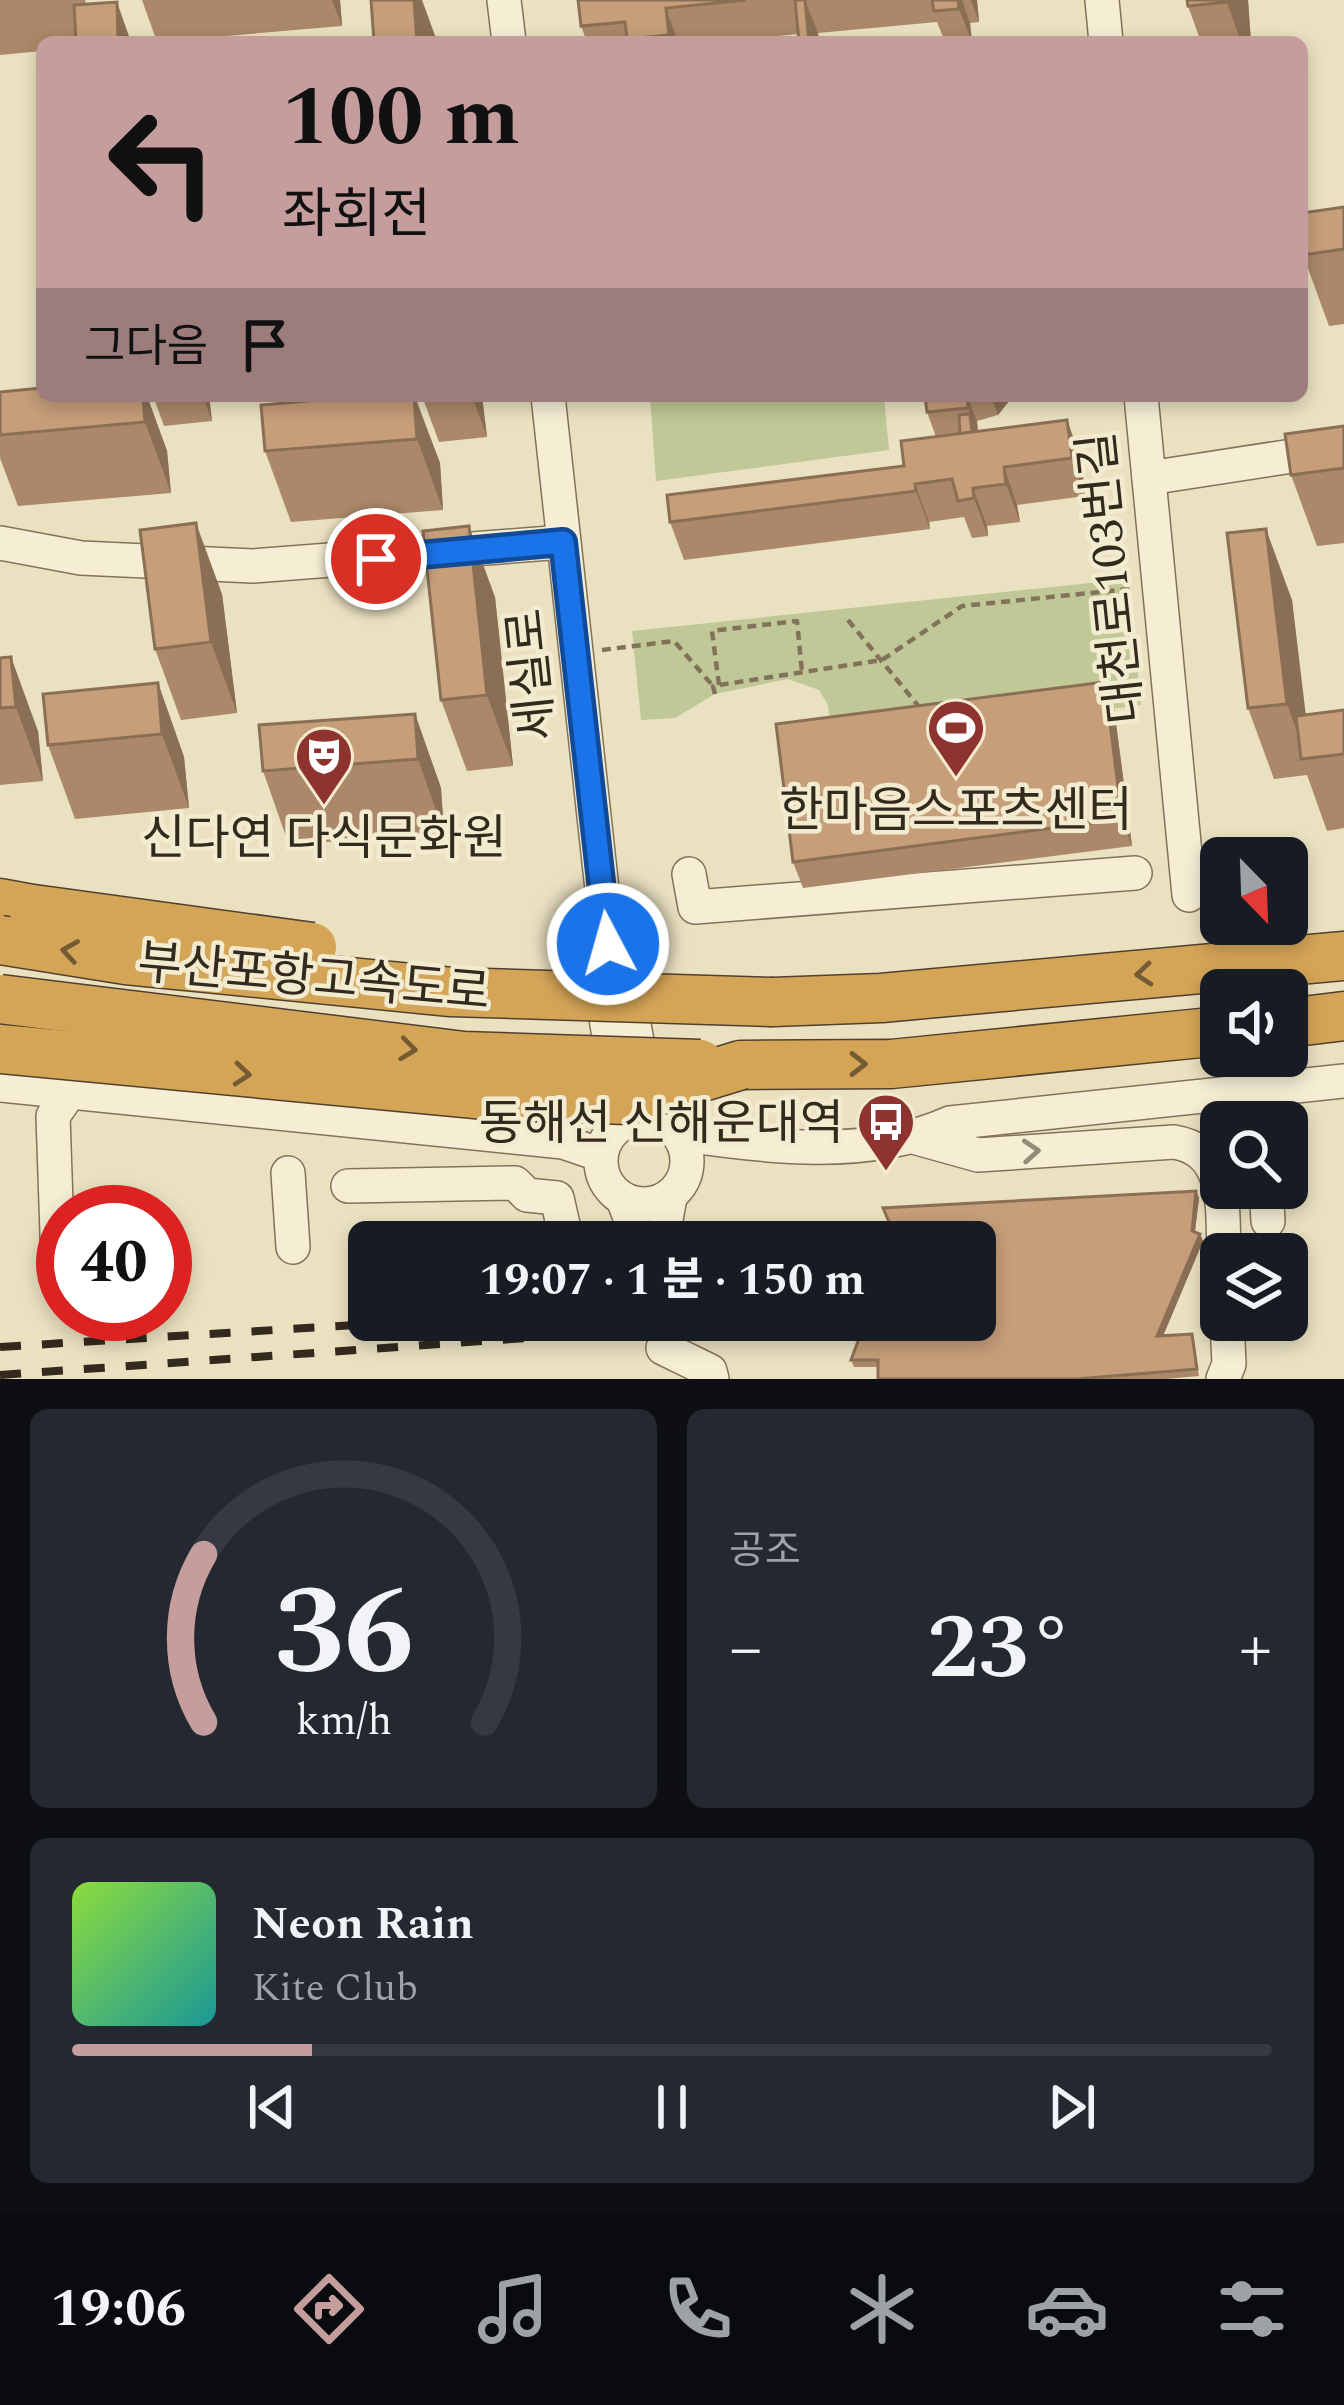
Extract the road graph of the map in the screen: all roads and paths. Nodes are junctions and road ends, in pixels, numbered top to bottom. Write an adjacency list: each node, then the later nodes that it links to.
1 (504, 0): 3 (street)
2 (1102, 0): 4 (street)
3 (508, 36)
4 (1105, 36)
5 (549, 402): 9 (street, 세실로)
6 (1142, 402): 8 (street, 대천로103번길)
7 (1344, 448): 8 (street)
8 (1149, 478): 11 (street, 대천로103번길)
9 (563, 542): 10 (street); 13 (street, 세실로)
10 (0, 543)
11 (1159, 586): 14 (path); 20 (street, 대천로103번길)
12 (848, 620): 14 (path)
13 (576, 653): 16 (path); 32 (street, 세실로)
14 (882, 660): 15 (path); 17 (path)
15 (802, 671): 16 (path); 16 (path)
16 (716, 688)
17 (924, 714)
18 (1135, 873): 19 (street)
19 (689, 874)
20 (1189, 895)
21 (11, 917): 22 (highway, 부산포항고속도로, one-way to 21, bridge)
22 (1344, 956)
23 (0, 999): 28 (highway, 부산포항고속도로, one-way to 28, bridge)
24 (1344, 1016): 25 (highway)
25 (1308, 1020)
26 (1200, 1033): 28 (highway, one-way to 26)
27 (0, 1049): 28 (highway, one-way to 28, bridge)
28 (741, 1065)
29 (1344, 1081): 33 (street)
30 (0, 1085): 31 (street)
31 (71, 1090): 35 (street); 37 (street)
32 (651, 1125): 34 (street); 35 (street); 39 (street, 세실로)
33 (917, 1138): 34 (street); 44 (street, one-way to 44)
34 (772, 1148): 39 (street)
35 (601, 1155): 40 (street)
36 (288, 1173): 45 (street)
37 (64, 1185)
38 (348, 1186): 41 (street)
39 (677, 1188): 40 (street); 43 (street, 세실로)
40 (623, 1199): 42 (street)
41 (563, 1221)
42 (631, 1221)
43 (668, 1221)
44 (1223, 1233)
45 (293, 1247)
46 (1228, 1341): 49 (street)
47 (663, 1349): 48 (street)
48 (712, 1379)
49 (1223, 1379)

